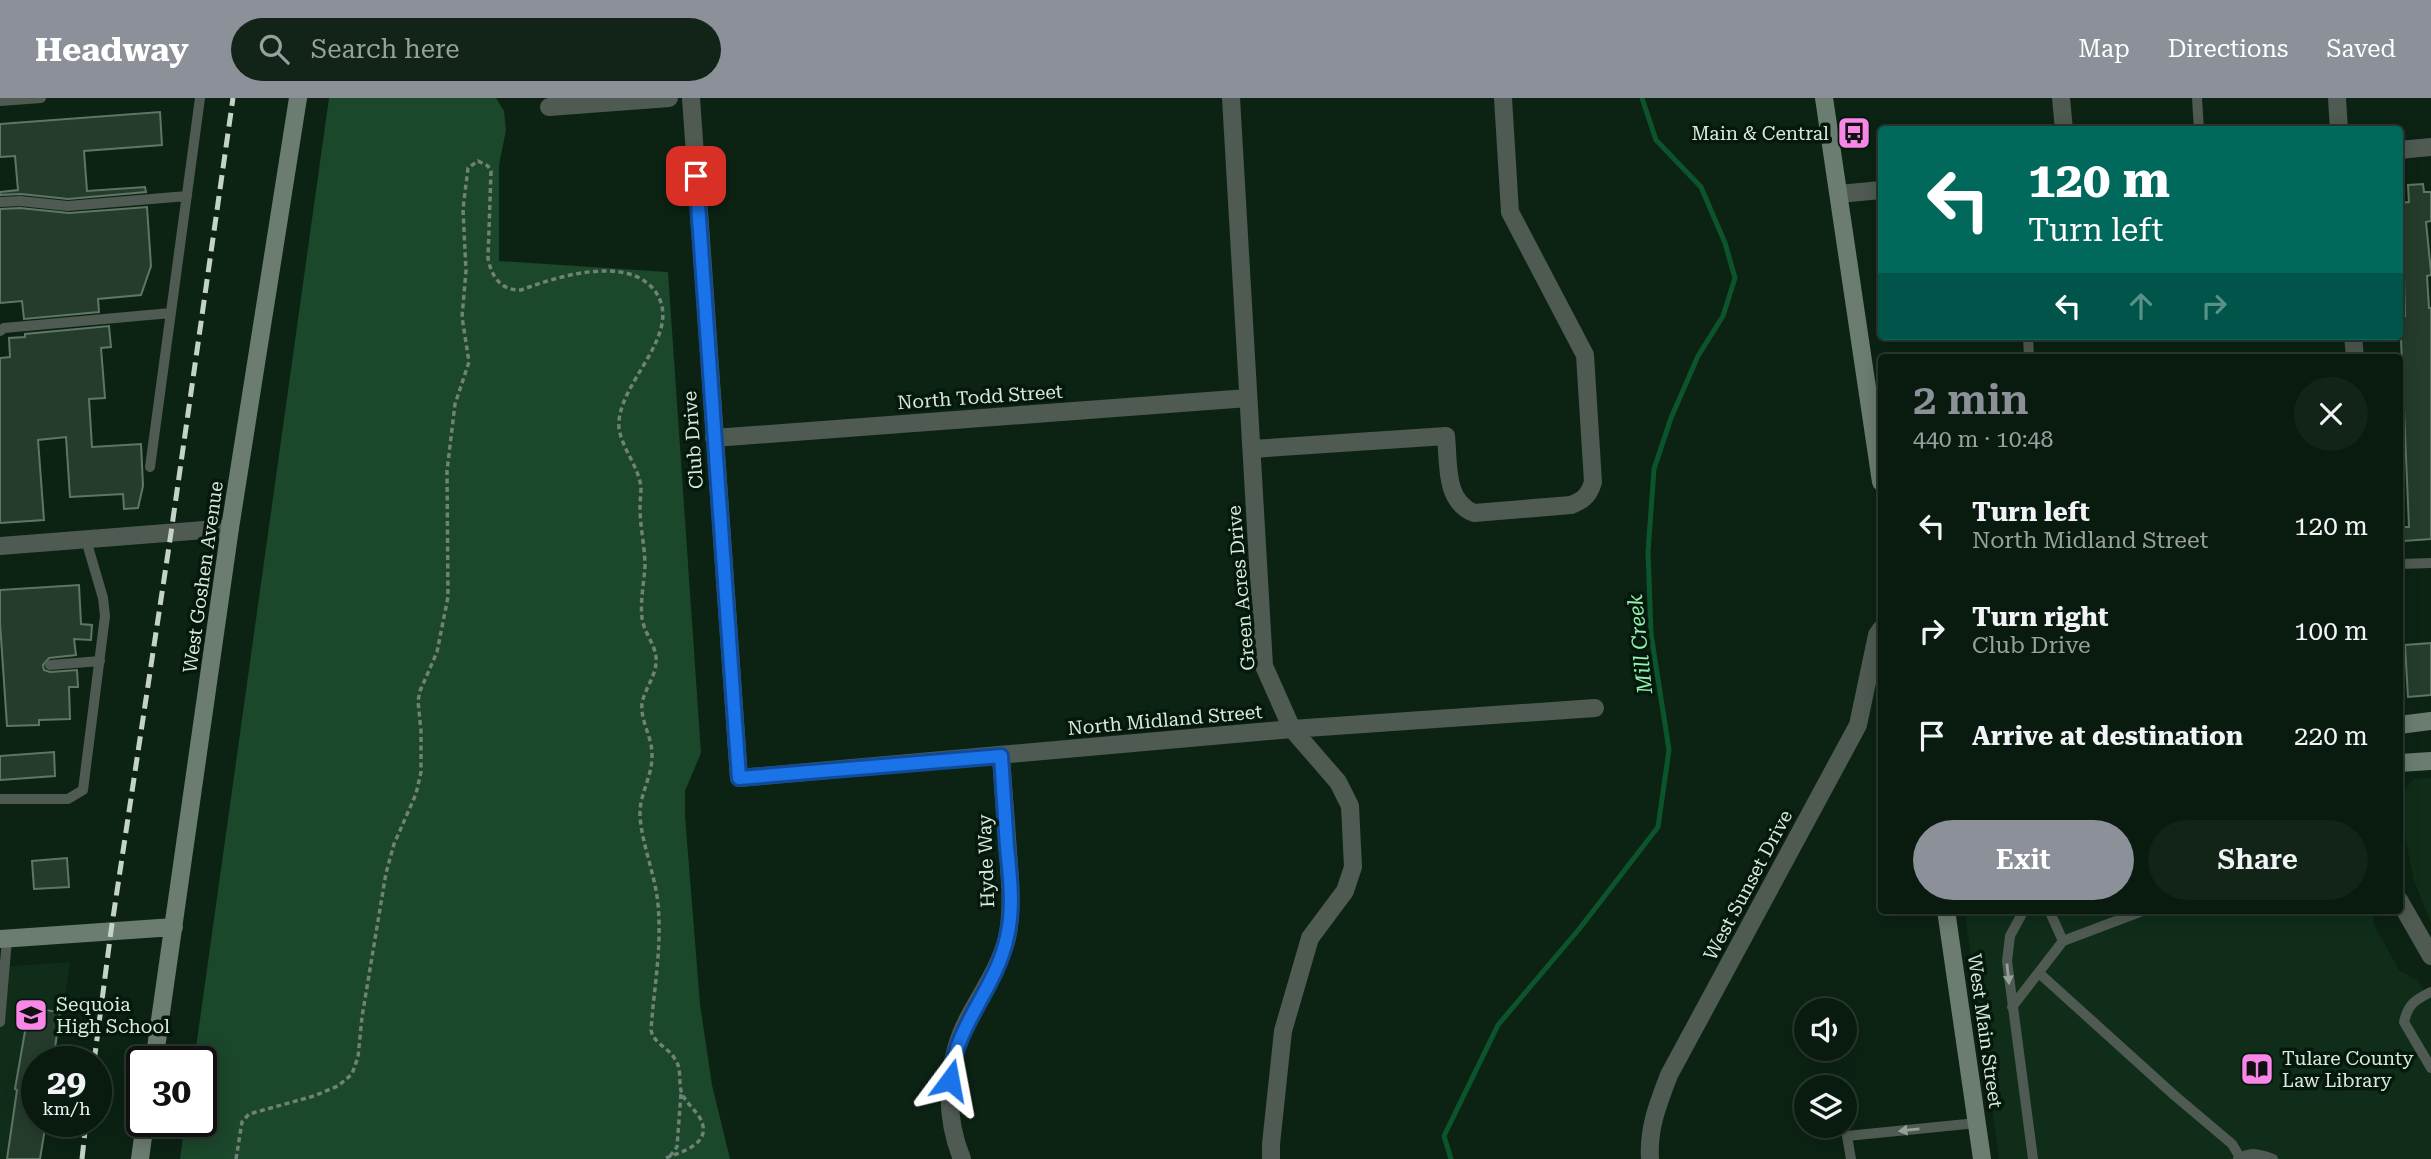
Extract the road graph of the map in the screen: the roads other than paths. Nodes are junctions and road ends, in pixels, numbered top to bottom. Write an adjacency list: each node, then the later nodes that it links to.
1 (41, 98): 12 (lane)
2 (201, 98): 21 (lane)
3 (298, 98): 30 (main road, West Goshen Avenue)
4 (669, 98): 13 (street)
5 (691, 98): 26 (street, Club Drive)
6 (1231, 98): 25 (street, Green Acres Drive)
7 (1503, 98): 27 (street)
8 (1824, 98): 20 (main road)
9 (2062, 98): 14 (street)
10 (2197, 98): 15 (lane)
11 (2337, 98): 16 (street)
12 (0, 101)
13 (549, 107)
14 (2064, 126)
15 (2199, 126)
16 (2339, 126)
17 (2431, 147): 18 (street)
18 (2403, 150)
19 (1878, 190): 20 (street)
20 (1839, 194): 28 (main road)
21 (187, 197): 22 (lane); 23 (lane)
22 (0, 202)
23 (171, 313): 24 (lane); 29 (lane)
24 (0, 331)
25 (1248, 398): 26 (street, North Todd Street); 27 (street, Green Acres Drive)
26 (714, 438): 45 (street, Club Drive)
27 (1252, 449): 41 (street, Green Acres Drive)
28 (1878, 457)
29 (150, 467)
30 (230, 528): 31 (street); 52 (main road, West Goshen Avenue)
31 (86, 540): 32 (street); 36 (lane)
32 (0, 547)
33 (2431, 563): 34 (lane)
34 (2403, 564)
35 (1878, 634): 69 (street, West Sunset Drive)
36 (100, 661): 37 (lane); 46 (lane)
37 (50, 665)
38 (1595, 708): 41 (street, North Midland Street)
39 (2431, 721): 40 (main road)
40 (2403, 724)
41 (1292, 729): 42 (street, North Midland Street); 68 (street, Green Acres Drive)
42 (1001, 756): 45 (street, North Midland Street); 67 (street, Hyde Way)
43 (2431, 761): 44 (main road)
44 (2403, 763)
45 (739, 778)
46 (0, 799)
47 (2403, 907): 55 (street)
48 (1947, 914): 63 (main road, West Main Street)
49 (2022, 914): 59 (lane, one-way to 59)
50 (2051, 914): 54 (lane)
51 (2134, 914): 54 (lane)
52 (174, 928): 53 (main road); 61 (main road, West Goshen Avenue)
53 (4, 939): 57 (lane)
54 (2063, 941): 56 (lane)
55 (2431, 956)
56 (2039, 973): 59 (lane); 65 (lane)
57 (2, 990): 60 (lane)
58 (2431, 992): 62 (lane)
59 (2012, 1007): 72 (lane)
60 (0, 1022)
61 (156, 1046)
62 (2431, 1068)
63 (1977, 1123): 70 (lane, one-way to 70); 71 (main road, West Main Street)
64 (143, 1137): 66 (main road)
65 (2240, 1158): 73 (lane)
66 (140, 1159)
67 (962, 1159)
68 (1271, 1159)
69 (1650, 1159)
70 (1851, 1159)
71 (1982, 1159)
72 (2033, 1159)
73 (2273, 1159)

